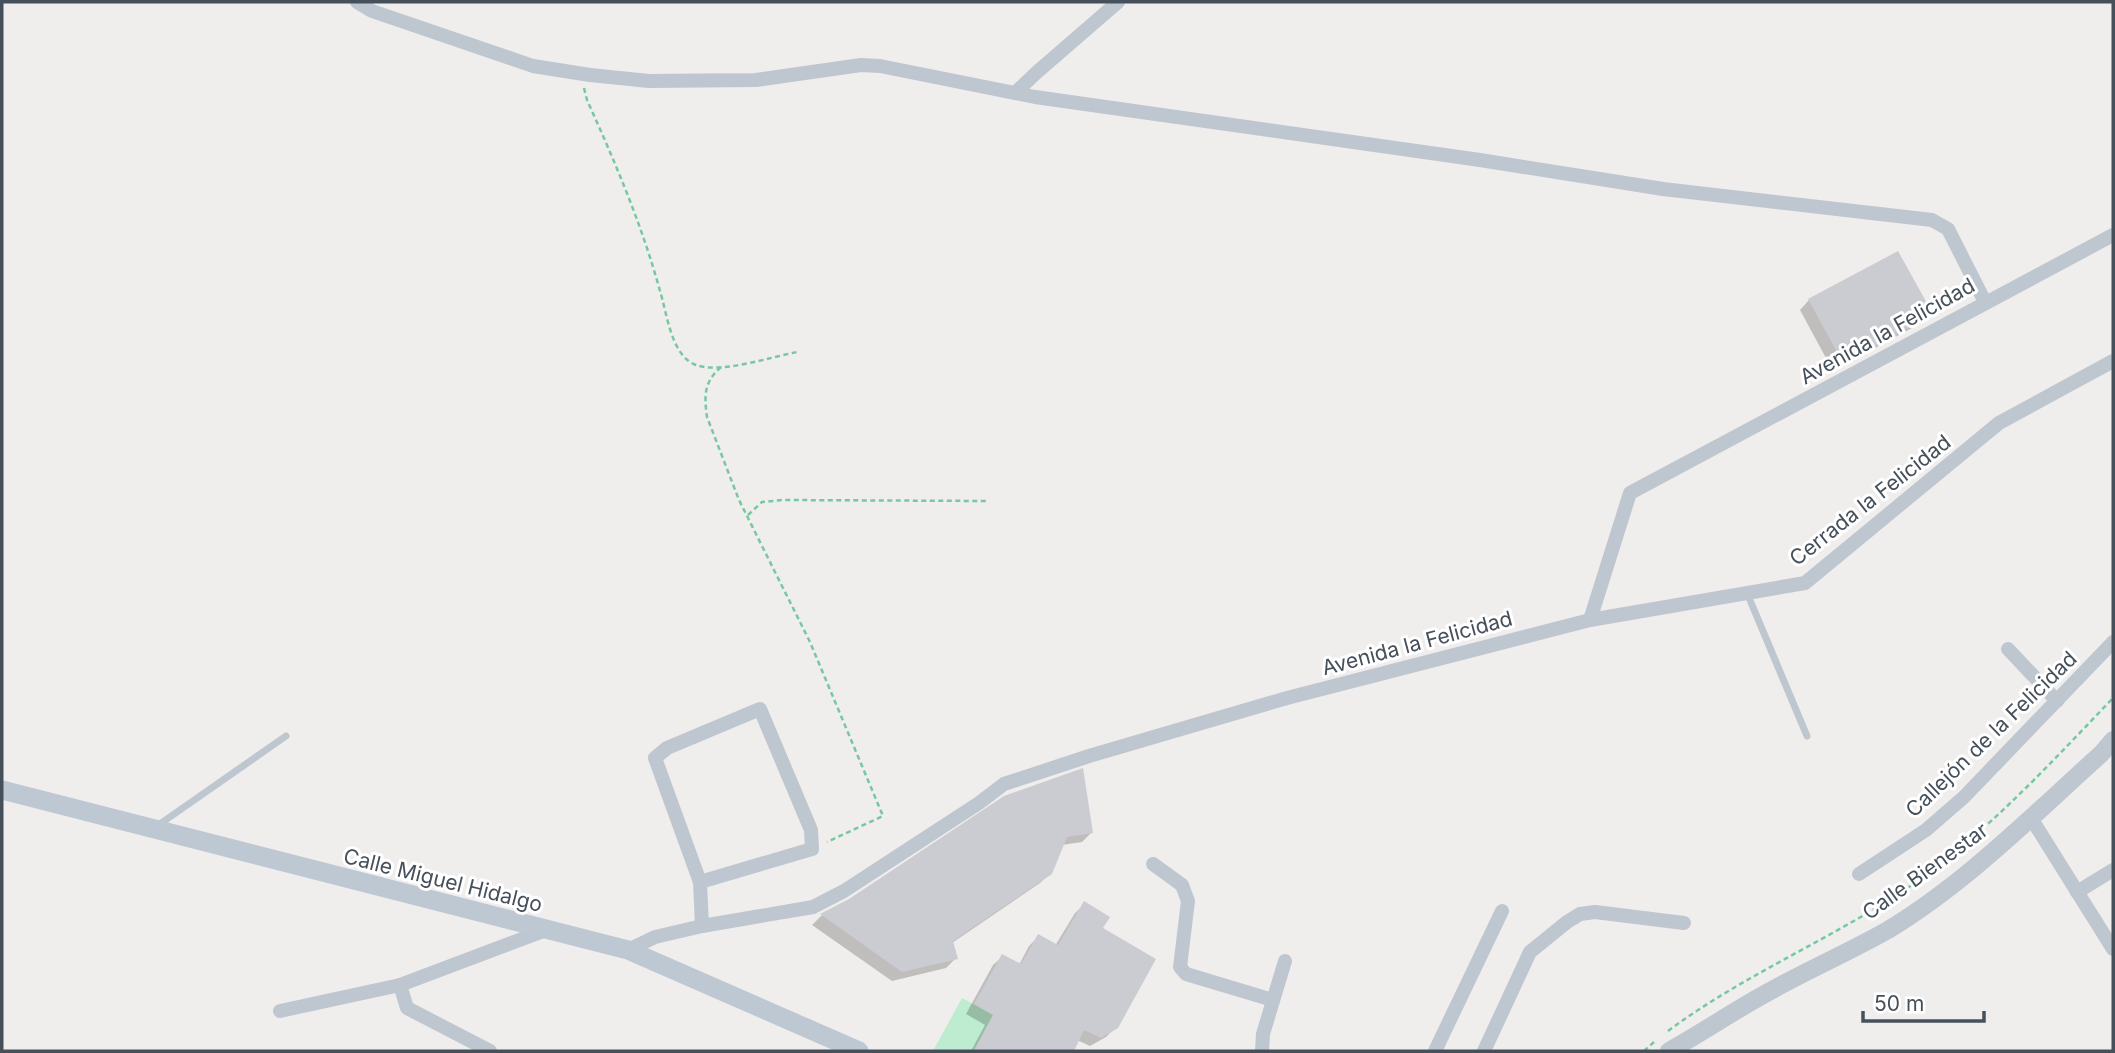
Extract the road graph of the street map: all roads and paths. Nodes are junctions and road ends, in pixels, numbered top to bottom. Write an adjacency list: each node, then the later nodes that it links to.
1 (358, 2): 3 (street)
2 (1118, 2): 4 (street)
3 (581, 74): 4 (street); 9 (path)
4 (1015, 93): 6 (street)
5 (2113, 235): 6 (street, Avenida la Felicidad)
6 (1985, 302): 13 (street, Avenida la Felicidad)
7 (797, 352): 9 (path)
8 (2113, 361): 12 (street, Cerrada la Felicidad)
9 (721, 367): 11 (path)
10 (988, 501): 11 (path)
11 (748, 514): 24 (path)
12 (1746, 593): 13 (street, Cerrada la Felicidad); 19 (lane)
13 (1590, 620): 32 (street, Avenida la Felicidad)
14 (2113, 642): 17 (street, Callejón de la Felicidad)
15 (2008, 649): 17 (street)
16 (2113, 698): 45 (path)
17 (2057, 701): 27 (street, Callejón de la Felicidad)
18 (286, 736): 23 (lane)
19 (1807, 736)
20 (2113, 740): 22 (street, Calle Bienestar)
21 (2, 790): 23 (main road, Calle Miguel Hidalgo)
22 (2031, 818): 29 (street); 46 (street, Calle Bienestar)
23 (153, 829): 33 (main road, Calle Miguel Hidalgo)
24 (812, 849): 28 (street); 28 (street)
25 (1153, 863): 38 (street)
26 (2113, 870): 29 (street)
27 (1859, 874)
28 (700, 882): 32 (street)
29 (2077, 892): 34 (street)
30 (1502, 911): 43 (street)
31 (1684, 923): 44 (street)
32 (702, 926): 35 (street, Avenida la Felicidad)
33 (546, 930): 35 (main road, Calle Miguel Hidalgo); 37 (street)
34 (2113, 949)
35 (628, 950): 41 (main road, Calle Miguel Hidalgo)
36 (1285, 961): 38 (street)
37 (400, 985): 39 (street); 40 (street)
38 (1273, 1000): 42 (street)
39 (280, 1011)
40 (490, 1051)
41 (859, 1051)
42 (1262, 1051)
43 (1435, 1051)
44 (1484, 1051)
45 (1644, 1051)
46 (1669, 1051)

